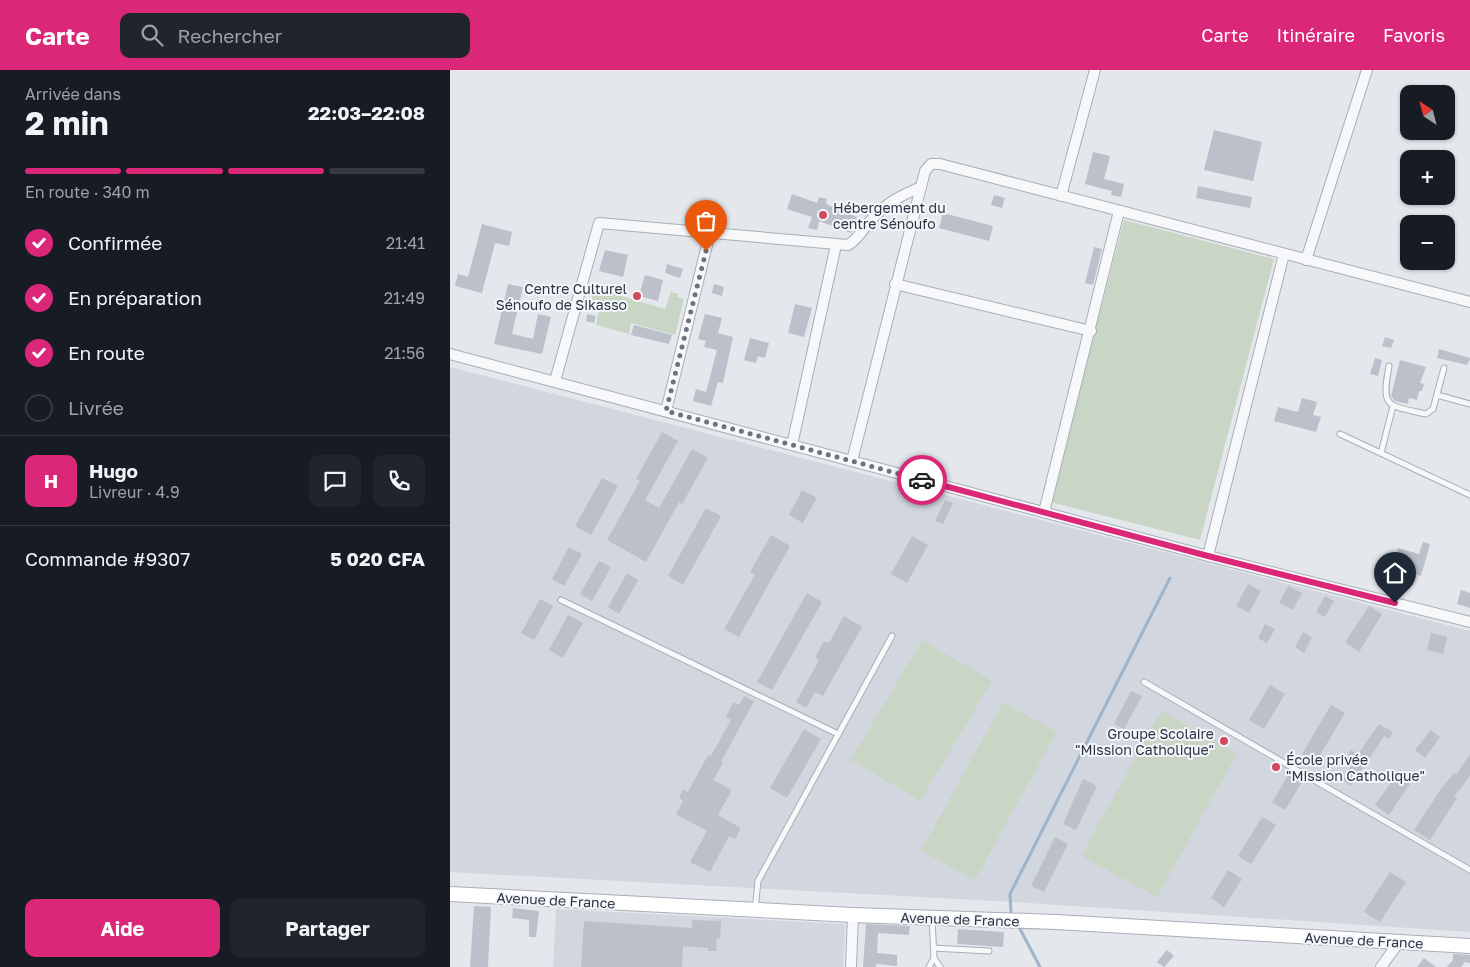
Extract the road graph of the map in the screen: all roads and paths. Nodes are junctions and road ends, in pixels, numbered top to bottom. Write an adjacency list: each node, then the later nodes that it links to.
1 (1095, 70): 4 (street)
2 (1367, 70): 9 (street)
3 (921, 187): 4 (street); 7 (street); 10 (street)
4 (1061, 196): 5 (street)
5 (1119, 211): 8 (street); 12 (street)
6 (710, 233): 7 (street); 16 (street); 20 (street)
7 (836, 245): 22 (street)
8 (1284, 254): 9 (street); 27 (street)
9 (1306, 260): 11 (street)
10 (895, 284): 12 (street); 24 (street)
11 (1470, 302)
12 (1091, 331): 26 (street)
13 (450, 354): 16 (street)
14 (1389, 366): 19 (lane)
15 (1444, 368): 17 (lane)
16 (554, 381): 20 (street)
17 (1437, 395): 18 (lane); 19 (lane)
18 (1470, 404)
19 (1393, 406): 23 (lane)
20 (666, 411): 22 (street)
21 (1340, 434): 23 (lane)
22 (792, 445): 24 (street)
23 (1381, 453): 25 (lane)
24 (852, 461): 26 (street)
25 (1470, 495)
26 (1044, 512): 27 (street)
27 (1208, 556): 29 (street)
28 (561, 600): 32 (lane)
29 (1470, 622)
30 (892, 636): 32 (lane)
31 (1144, 682): 33 (lane)
32 (838, 734): 35 (lane)
33 (1470, 870)
34 (450, 894): 35 (main road, Avenue de France)
35 (755, 910): 36 (main road, Avenue de France)
36 (853, 915): 37 (main road, Avenue de France); 43 (street)
37 (932, 918): 38 (main road, Avenue de France); 40 (lane)
38 (1399, 942): 39 (main road, Avenue de France); 46 (street)
39 (1470, 946)
40 (934, 948): 41 (lane); 42 (lane)
41 (989, 951)
42 (934, 958): 44 (lane); 45 (lane)
43 (851, 967)
44 (929, 967)
45 (940, 967)
46 (1381, 967)

